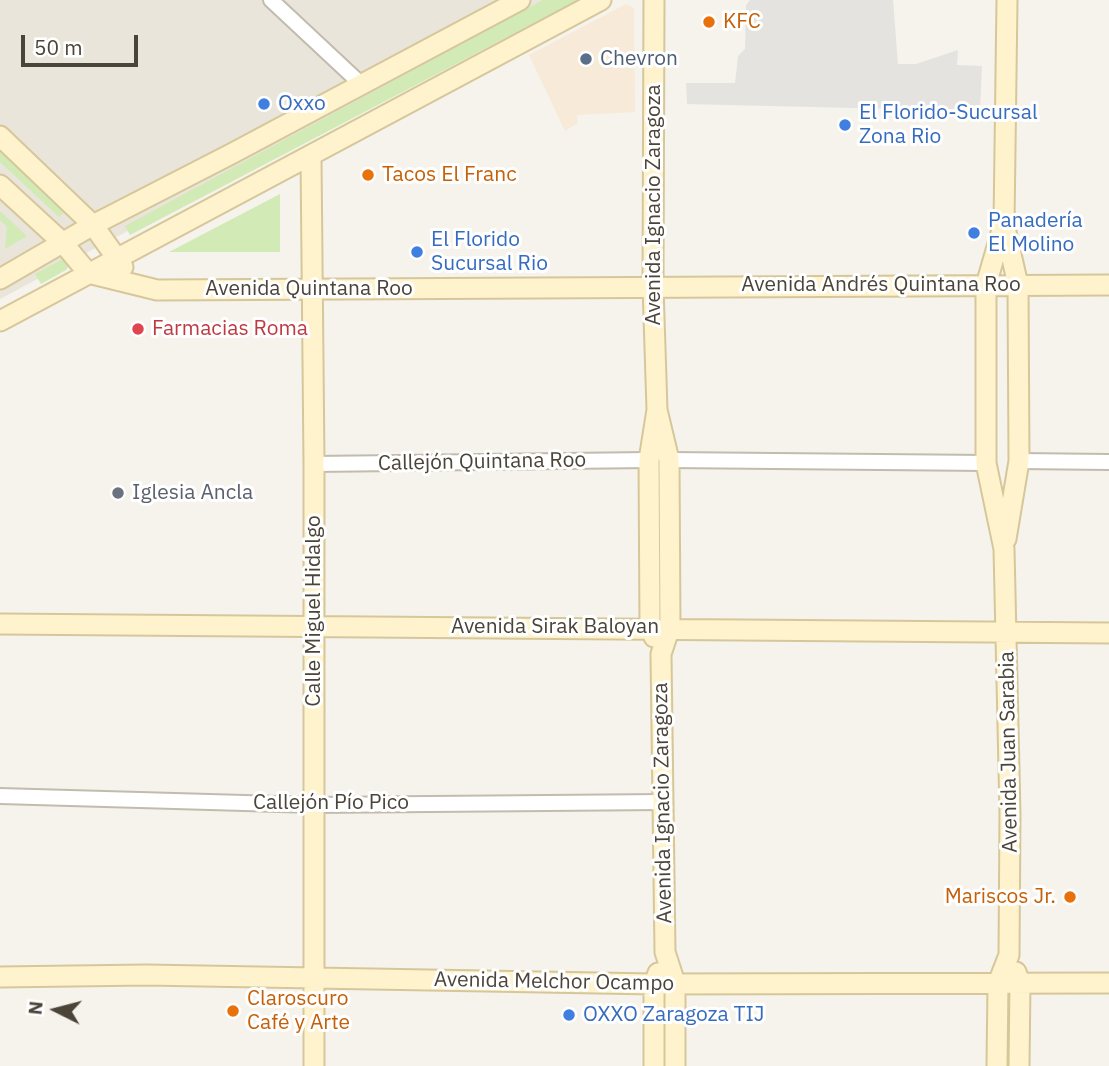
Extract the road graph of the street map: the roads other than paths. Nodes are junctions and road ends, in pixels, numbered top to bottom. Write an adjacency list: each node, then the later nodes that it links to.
1 (271, 0): 6 (street)
2 (520, 0): 6 (street)
3 (601, 0): 8 (street)
4 (654, 0): 20 (street, Avenida Ignacio Zaragoza)
5 (1007, 0): 10 (street, Avenida Juan Sarabia)
6 (362, 85): 11 (street)
7 (0, 136): 11 (street)
8 (311, 157): 13 (street); 21 (street, Calle Miguel Hidalgo)
9 (0, 185): 12 (street)
10 (1004, 223): 17 (street, Avenida Juan Sarabia); 18 (street, Avenida Juan Sarabia)
11 (93, 225): 12 (street); 13 (street)
12 (63, 243): 14 (street); 15 (street)
13 (117, 257): 14 (street); 16 (street)
14 (88, 273): 16 (street, Avenida Quintana Roo); 22 (street)
15 (4, 280)
16 (134, 285): 21 (street, Avenida Quintana Roo)
17 (986, 285): 18 (street, Avenida Andrés Quintana Roo); 20 (street, Avenida Andrés Quintana Roo); 26 (street, Avenida Juan Sarabia)
18 (1018, 285): 19 (street, Avenida Andrés Quintana Roo); 24 (street, Avenida Juan Sarabia)
19 (1109, 285)
20 (653, 286): 21 (street, Avenida Quintana Roo); 23 (street, Avenida Ignacio Zaragoza)
21 (311, 289): 27 (street, Calle Miguel Hidalgo)
22 (0, 321)
23 (659, 460): 26 (street, Callejón Quintana Roo); 27 (street, Callejón Quintana Roo); 31 (street, Avenida Ignacio Zaragoza)
24 (1019, 461): 25 (street); 28 (street, Avenida Juan Sarabia)
25 (1109, 462)
26 (986, 463): 28 (street, Avenida Juan Sarabia)
27 (314, 464): 30 (street, Calle Miguel Hidalgo)
28 (1004, 549): 32 (street, Avenida Juan Sarabia)
29 (0, 624): 30 (street, Avenida Sirak Baloyan)
30 (314, 626): 31 (street, Avenida Sirak Baloyan); 36 (street, Calle Miguel Hidalgo)
31 (660, 627): 32 (street, Avenida Sirak Baloyan); 35 (street, Avenida Ignacio Zaragoza)
32 (1007, 630): 33 (street, Avenida Sirak Baloyan); 38 (street, Avenida Juan Sarabia)
33 (1109, 633)
34 (0, 796): 36 (street, Callejón Pío Pico)
35 (663, 802): 36 (street, Callejón Pío Pico); 37 (street, Avenida Ignacio Zaragoza)
36 (314, 804): 40 (street, Calle Miguel Hidalgo)
37 (665, 952): 42 (street, Avenida Ignacio Zaragoza); 45 (street, Avenida Ignacio Zaragoza)
38 (1009, 955): 43 (street, Avenida Juan Sarabia); 44 (street, Avenida Juan Sarabia)
39 (0, 977): 40 (street, Avenida Melchor Ocampo)
40 (312, 979): 45 (street, Avenida Melchor Ocampo); 46 (street, Calle Miguel Hidalgo)
41 (1109, 982): 44 (street, Avenida Melchor Ocampo)
42 (675, 983): 43 (street, Avenida Melchor Ocampo); 45 (street, Avenida Melchor Ocampo); 48 (street, Avenida Ignacio Zaragoza)
43 (998, 983): 44 (street, Avenida Melchor Ocampo); 49 (street, Avenida Juan Sarabia)
44 (1020, 983): 50 (street, Avenida Juan Sarabia)
45 (654, 984): 47 (street, Avenida Ignacio Zaragoza)
46 (314, 1066)
47 (653, 1066)
48 (675, 1066)
49 (997, 1066)
50 (1019, 1066)

